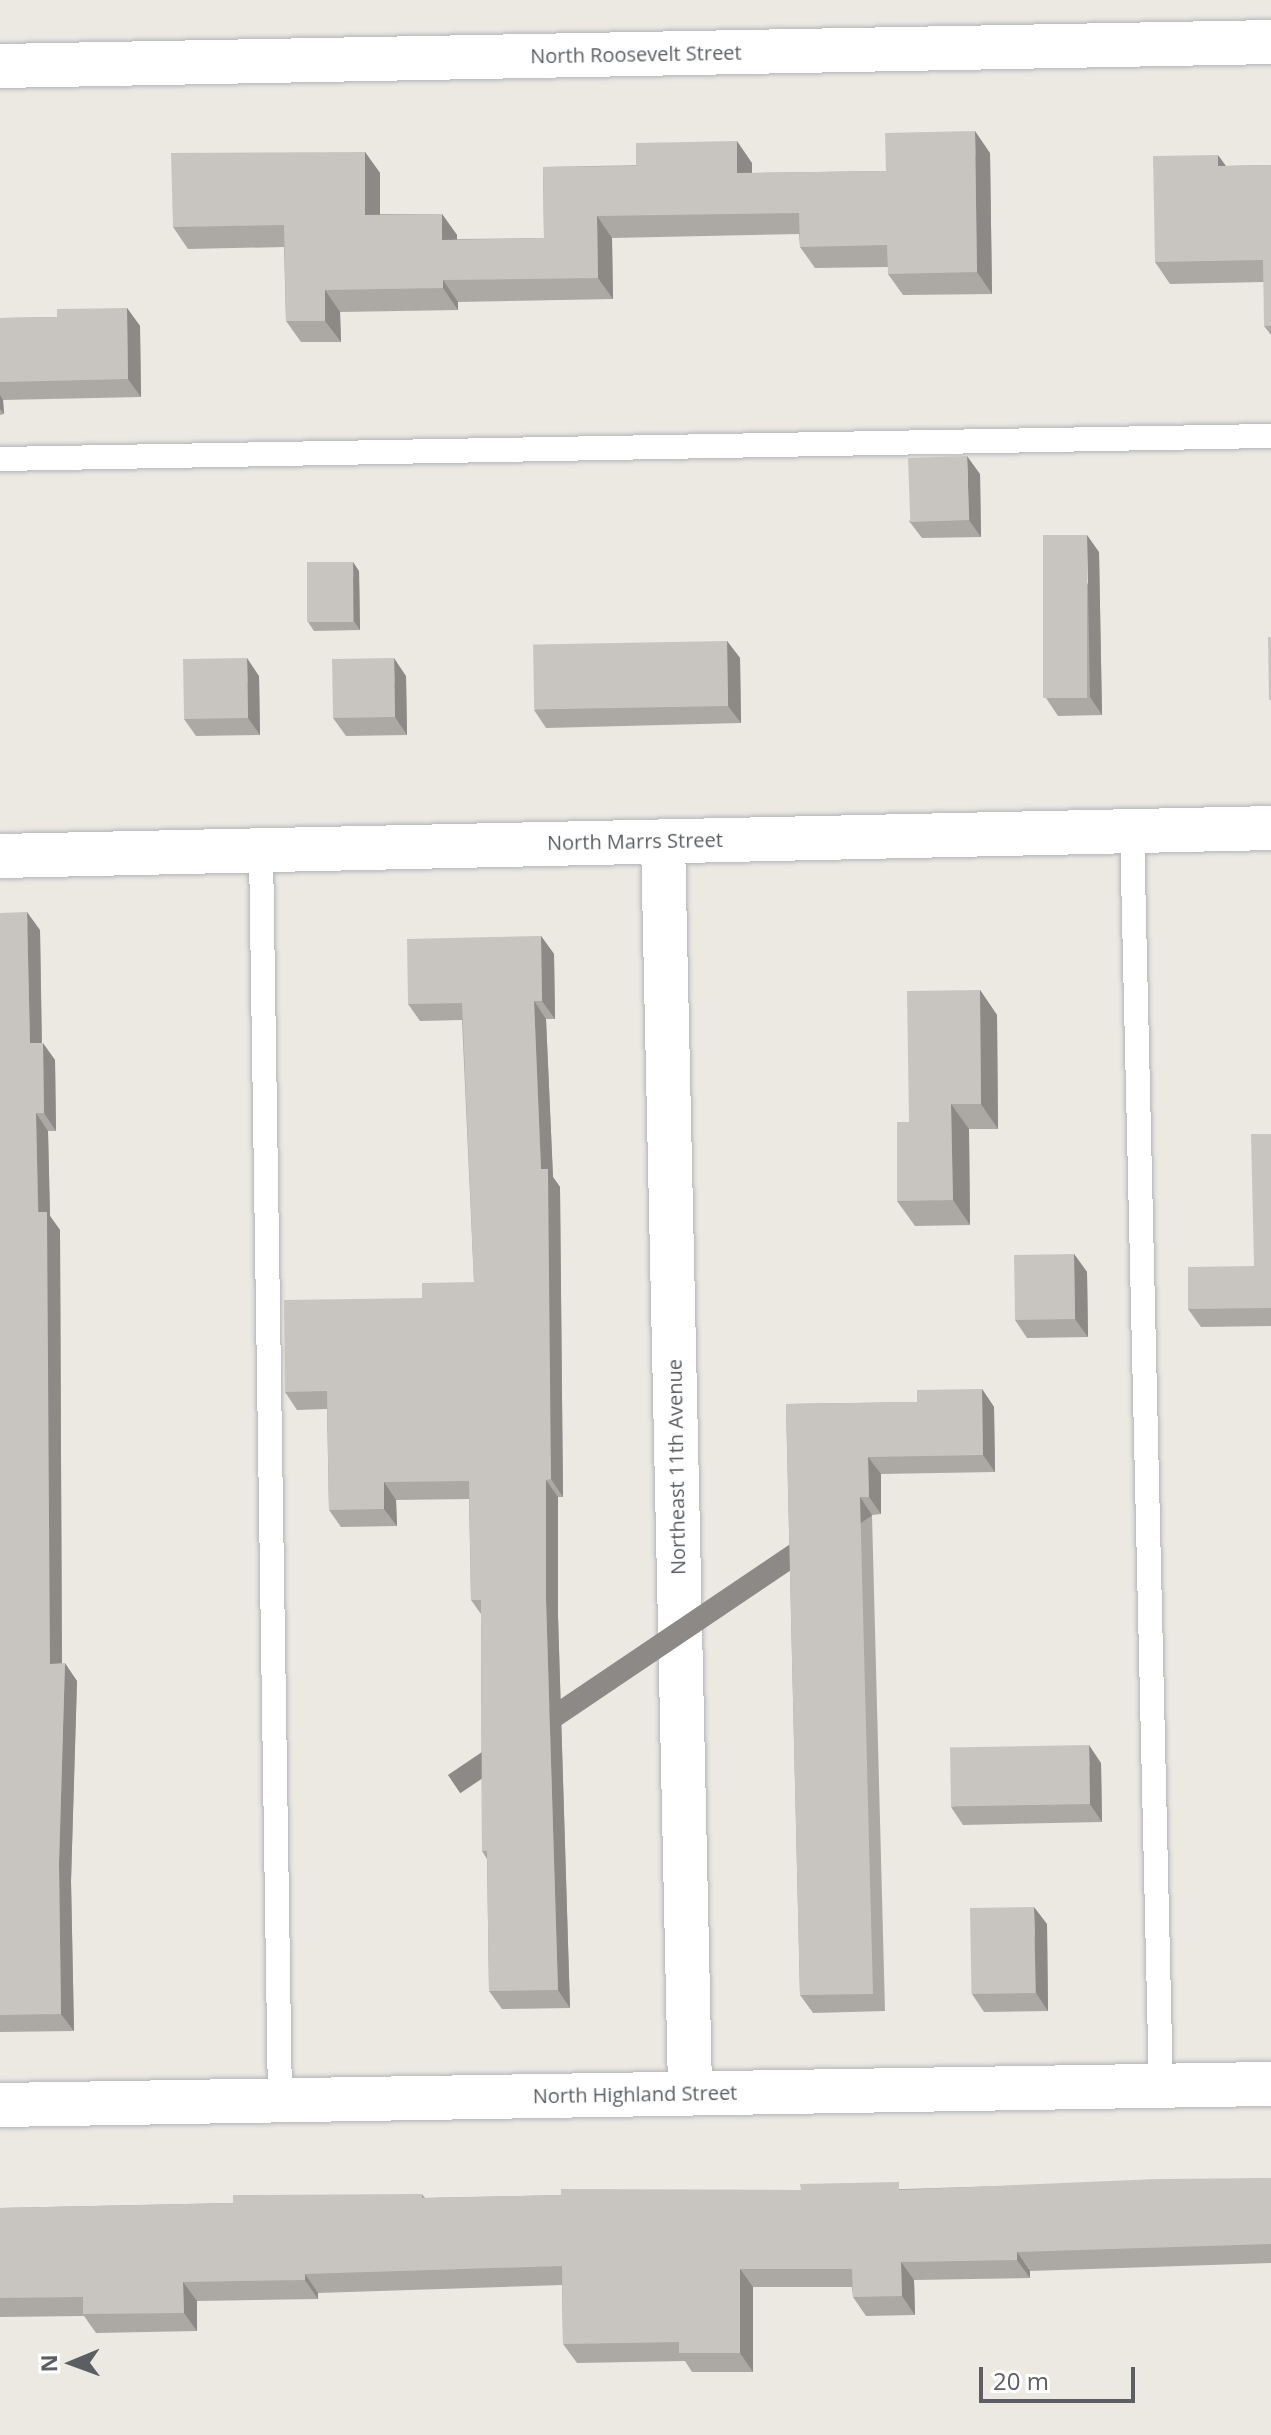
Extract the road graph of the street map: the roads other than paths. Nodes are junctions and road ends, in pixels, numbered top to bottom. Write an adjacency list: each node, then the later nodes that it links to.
1 (1271, 42): 2 (street, North Roosevelt Street)
2 (0, 66)
3 (1271, 436): 4 (lane)
4 (0, 459)
5 (1271, 828): 6 (street, North Marrs Street)
6 (1132, 830): 7 (street, North Marrs Street); 11 (lane)
7 (663, 841): 8 (street, North Marrs Street); 12 (street, Northeast 11th Avenue)
8 (261, 850): 9 (street, North Marrs Street); 13 (lane)
9 (0, 856)
10 (1271, 2084): 11 (street, North Highland Street)
11 (1161, 2087): 12 (street, North Highland Street)
12 (690, 2092): 13 (street, North Highland Street)
13 (280, 2102): 14 (street, North Highland Street)
14 (0, 2105)

